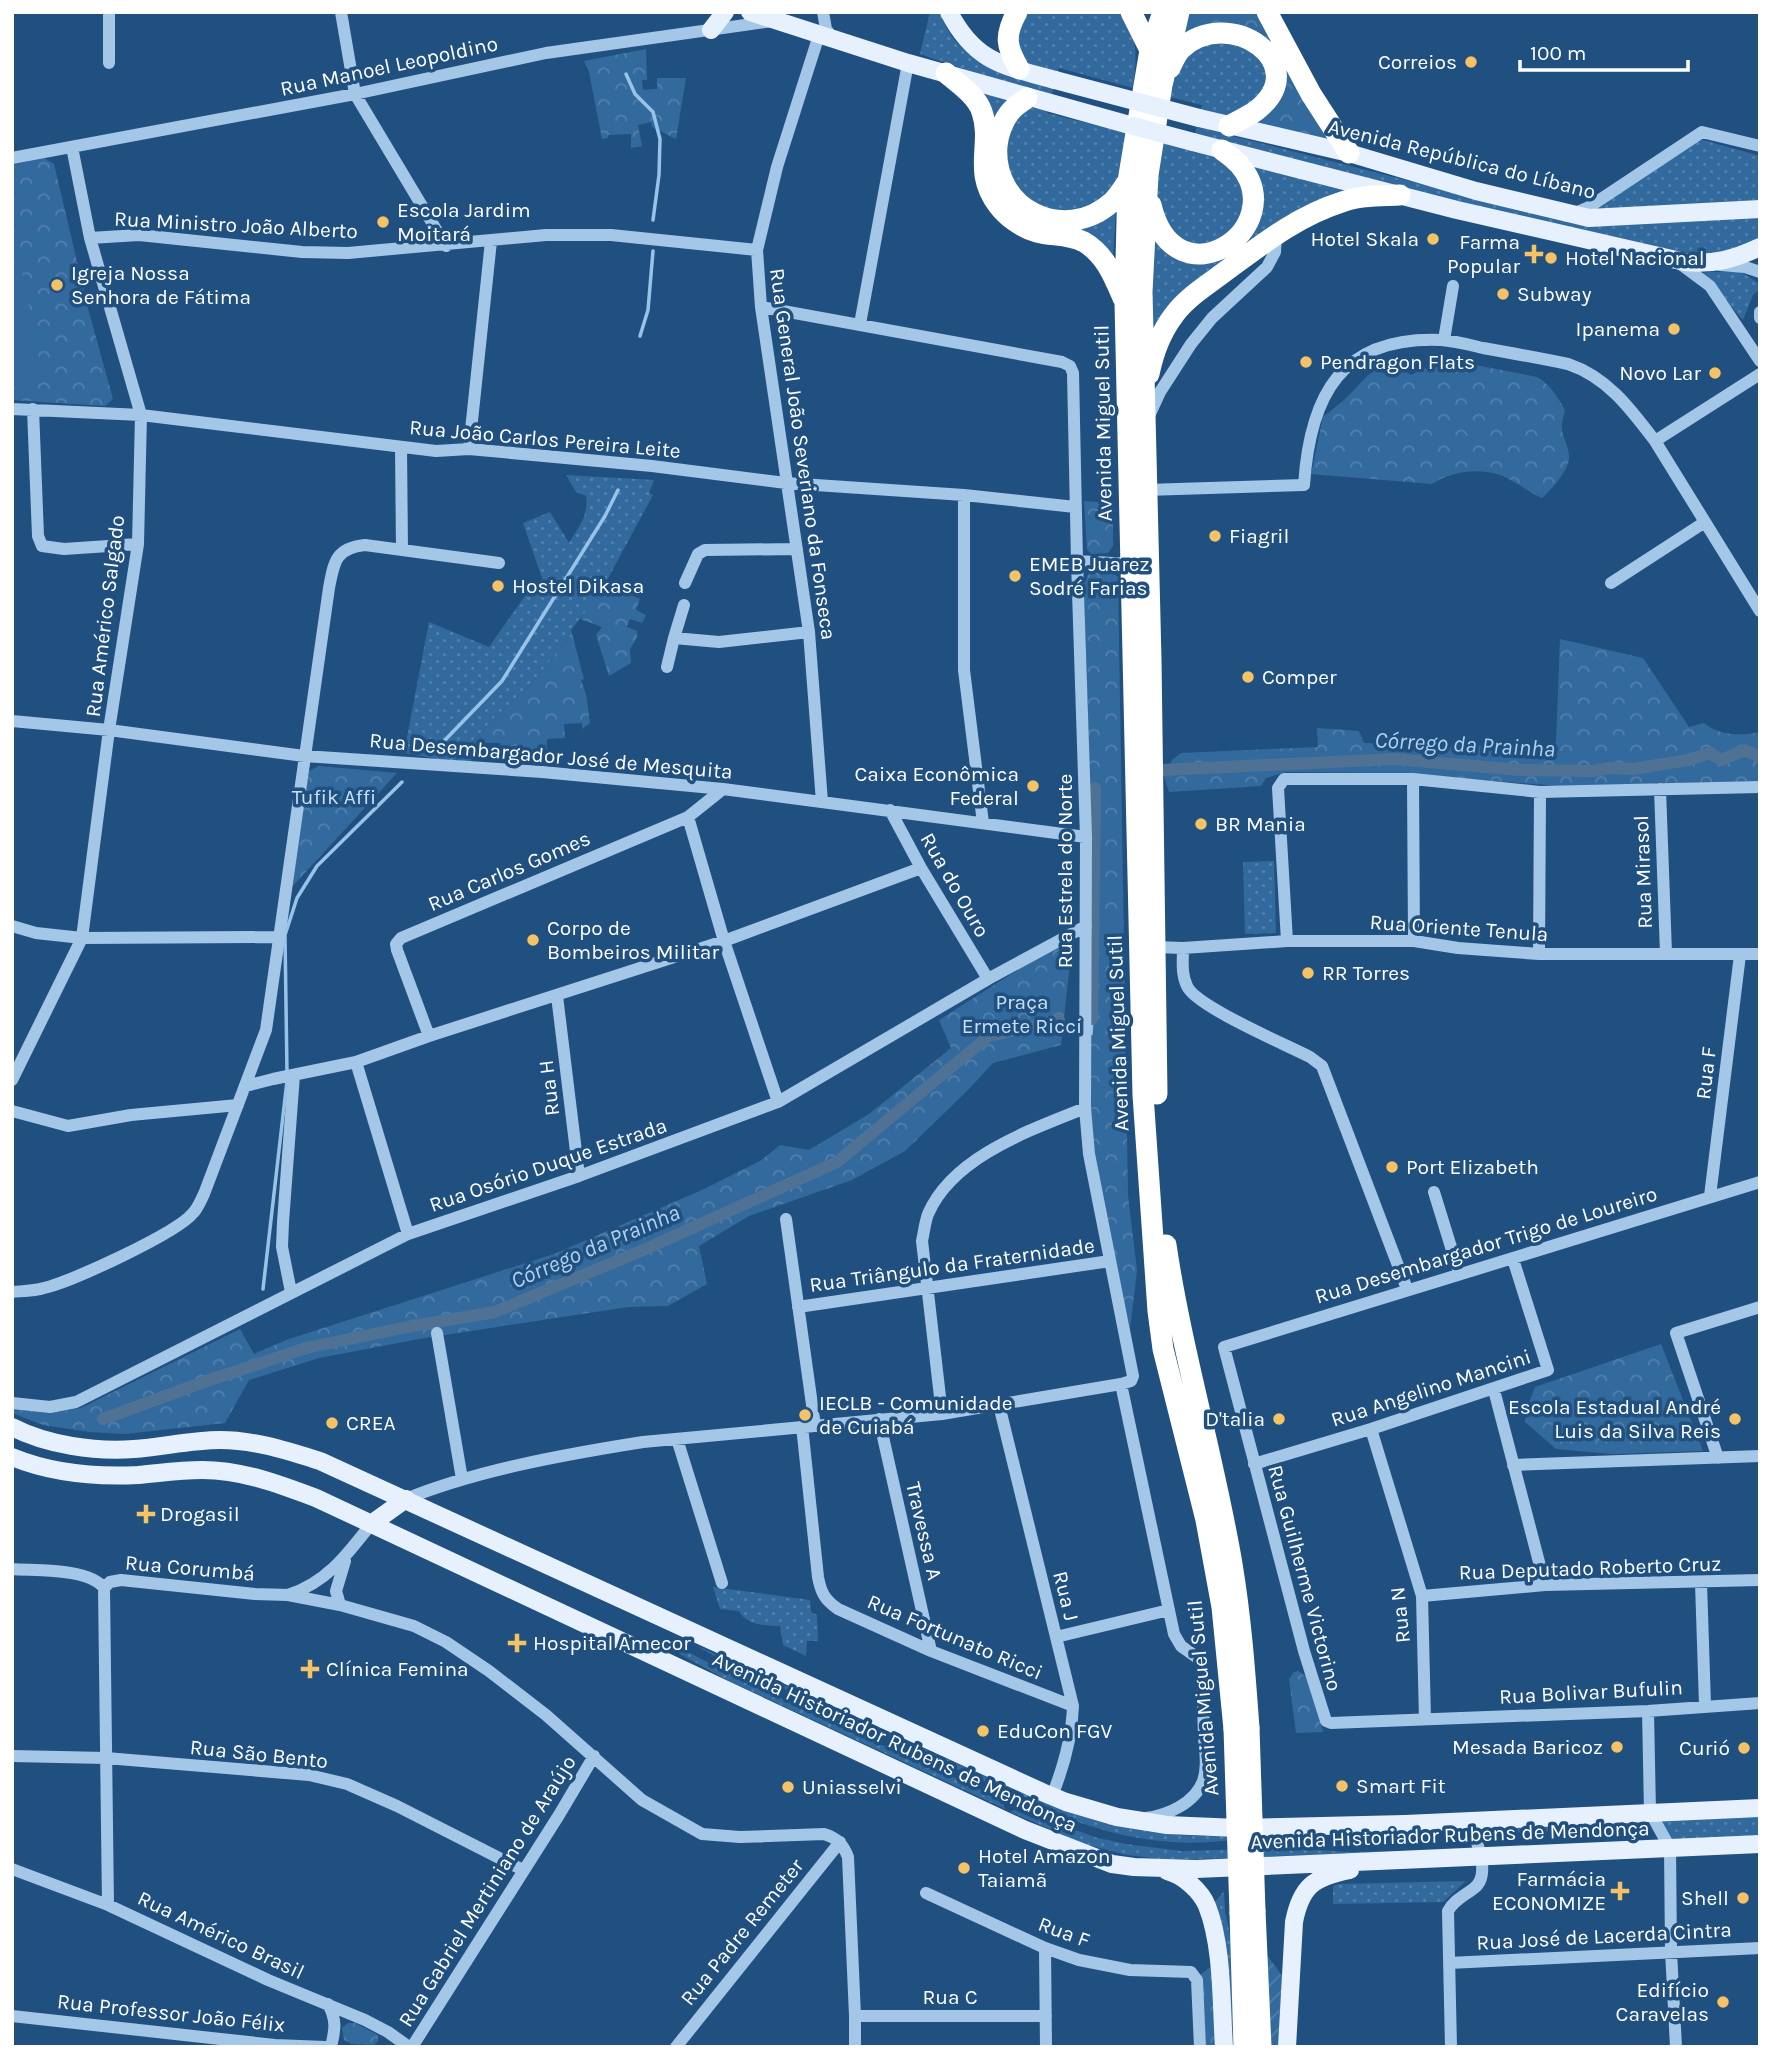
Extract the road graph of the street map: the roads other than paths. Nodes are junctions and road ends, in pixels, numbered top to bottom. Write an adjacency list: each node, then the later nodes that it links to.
1 (109, 12): 16 (street)
2 (341, 12): 21 (street)
3 (724, 12): 13 (main road)
4 (750, 12): 12 (main road)
5 (823, 12): 14 (street)
6 (948, 12): 18 (main road, Avenida República do Líbano)
7 (1017, 12): 18 (highway)
8 (1131, 12): 15 (highway)
9 (1163, 12): 15 (highway, Avenida Miguel Sutil)
10 (1179, 12): 20 (highway, Avenida Miguel Sutil)
11 (1267, 12): 27 (highway)
12 (775, 21): 13 (street, Rua Manoel Leopoldino); 14 (main road)
13 (710, 30): 21 (street, Rua Manoel Leopoldino)
14 (826, 37): 17 (main road); 38 (street, Rua General João Severiano da Fonseca)
15 (1150, 50): 29 (highway, Avenida Miguel Sutil)
16 (109, 63)
17 (908, 63): 19 (main road); 47 (street)
18 (1019, 69): 23 (main road, Avenida República do Líbano, bridge)
19 (946, 73): 22 (main road); 43 (highway)
20 (1161, 85): 23 (highway); 29 (highway, Avenida Miguel Sutil)
21 (355, 94): 25 (street, Rua Manoel Leopoldino); 36 (street)
22 (1027, 98): 26 (main road, bridge); 29 (highway)
23 (1229, 126): 27 (main road, Avenida República do Líbano)
24 (1760, 146): 32 (street)
25 (72, 147): 28 (street, Rua Manoel Leopoldino); 34 (street, Rua Américo Salgado)
26 (1222, 150): 29 (highway); 30 (main road)
27 (1349, 153): 32 (main road, Avenida República do Líbano)
28 (12, 158)
29 (1138, 184): 43 (highway, Avenida Miguel Sutil); 51 (highway, Avenida Miguel Sutil)
30 (1400, 195): 33 (highway); 39 (main road)
31 (1760, 209): 32 (main road, Avenida República do Líbano)
32 (1570, 214)
33 (1276, 234): 51 (highway); 55 (street)
34 (90, 238): 36 (street, Rua Ministro João Alberto); 54 (street, Rua Américo Salgado)
35 (491, 241): 36 (street, Rua Ministro João Alberto); 38 (street, Rua Ministro João Alberto); 58 (street)
36 (446, 246)
37 (1760, 247): 40 (main road)
38 (757, 250): 44 (street, Rua General João Severiano da Fonseca)
39 (1673, 260): 40 (main road); 49 (street)
40 (1709, 263): 41 (street)
41 (1760, 272)
42 (1453, 286): 48 (street)
43 (1125, 303): 69 (highway, Avenida Miguel Sutil)
44 (761, 307): 47 (street); 59 (street, Rua General João Severiano da Fonseca)
45 (1760, 312): 46 (street)
46 (1760, 318)
47 (860, 324): 62 (street, Rua Estrela do Norte)
48 (1444, 340): 56 (street); 60 (street)
49 (1760, 360)
50 (1760, 374): 56 (street)
51 (1144, 404): 55 (highway, Avenida Miguel Sutil)
52 (12, 409): 53 (street, Rua João Carlos Pereira Leite)
53 (33, 409): 54 (street, Rua João Carlos Pereira Leite); 64 (street)
54 (141, 415): 57 (street, Rua João Carlos Pereira Leite); 64 (street, Rua Américo Salgado)
55 (1144, 426): 60 (highway, Avenida Miguel Sutil)
56 (1655, 440): 63 (street)
57 (401, 447): 58 (street, Rua João Carlos Pereira Leite); 65 (street)
58 (469, 449): 59 (street, Rua João Carlos Pereira Leite)
59 (786, 483): 61 (street, Rua João Carlos Pereira Leite); 66 (street, Rua General João Severiano da Fonseca)
60 (1146, 490): 98 (highway, Avenida Miguel Sutil)
61 (964, 495): 62 (street, Rua João Carlos Pereira Leite); 88 (street)
62 (1075, 507): 67 (street, Rua Estrela do Norte)
63 (1705, 522): 71 (street); 73 (street)
64 (138, 544): 78 (street, Rua Américo Salgado)
65 (402, 549): 68 (street); 79 (street)
66 (797, 550): 70 (street); 74 (street, Rua General João Severiano da Fonseca)
67 (1076, 561): 69 (street); 89 (street, Rua Estrela do Norte)
68 (499, 562)
69 (1130, 564): 132 (highway, Avenida Miguel Sutil)
70 (685, 583)
71 (1611, 583)
72 (684, 604): 75 (street)
73 (1760, 611)
74 (809, 632): 75 (street); 85 (street, Rua General João Severiano da Fonseca)
75 (674, 638): 76 (street)
76 (667, 667)
77 (12, 721): 78 (street, Rua Desembargador José de Mesquita)
78 (109, 730): 79 (street, Rua Desembargador José de Mesquita); 94 (street, Rua Américo Salgado)
79 (304, 756): 82 (street, Rua Desembargador José de Mesquita); 93 (street)
80 (1413, 779): 84 (street); 96 (street); 97 (street)
81 (1760, 787): 83 (street)
82 (723, 789): 85 (street, Rua Desembargador José de Mesquita); 87 (street, Rua Carlos Gomes)
83 (1660, 789): 84 (street); 100 (street, Rua Mirasol)
84 (1539, 792): 101 (street)
85 (822, 802): 86 (street, Rua Desembargador José de Mesquita)
86 (890, 810): 88 (street, Rua Desembargador José de Mesquita); 90 (street, Rua do Ouro)
87 (688, 817): 95 (street); 106 (street, Rua Carlos Gomes)
88 (983, 824): 89 (street, Rua Desembargador José de Mesquita)
89 (1086, 837): 92 (street, Rua Estrela do Norte)
90 (921, 868): 95 (street); 104 (street, Rua do Ouro)
91 (12, 926): 94 (street)
92 (1086, 926): 104 (street, Rua Osório Duque Estrada); 114 (street, Rua Estrela do Norte)
93 (281, 937): 94 (street); 108 (street)
94 (82, 939): 110 (street, Rua Américo Salgado)
95 (724, 941): 105 (street); 112 (street)
96 (1414, 941): 97 (street, Rua Oriente Tenula); 101 (street, Rua Oriente Tenula)
97 (1287, 942): 99 (street, Rua Oriente Tenula)
98 (1155, 947): 99 (street, Rua Oriente Tenula); 132 (highway, Avenida Miguel Sutil)
99 (1183, 948): 126 (street)
100 (1665, 953): 101 (street, Rua Oriente Tenula); 103 (street, Rua Oriente Tenula)
101 (1539, 954)
102 (1760, 954): 103 (street, Rua Oriente Tenula)
103 (1741, 955): 119 (street, Rua F)
104 (988, 979): 112 (street, Rua Osório Duque Estrada)
105 (557, 996): 106 (street); 116 (street, Rua H)
106 (429, 1036): 107 (street)
107 (356, 1062): 109 (street); 121 (street)
108 (253, 1065): 109 (street); 111 (street)
109 (284, 1077): 111 (street); 128 (street)
110 (12, 1080)
111 (246, 1086): 113 (street)
112 (778, 1101): 116 (street, Rua Osório Duque Estrada)
113 (238, 1105): 115 (street); 127 (street)
114 (1085, 1108): 123 (street, Rua Estrela do Norte); 125 (street)
115 (12, 1111)
116 (579, 1176): 121 (street, Rua Osório Duque Estrada)
117 (1760, 1182): 119 (street, Rua Desembargador Trigo de Loureiro)
118 (1433, 1192): 124 (street)
119 (1710, 1196): 122 (street, Rua Desembargador Trigo de Loureiro)
120 (786, 1219): 129 (street)
121 (408, 1234): 128 (street, Rua Osório Duque Estrada)
122 (1513, 1259): 124 (street, Rua Desembargador Trigo de Loureiro); 135 (street, Rua Angelino Mancini)
123 (1110, 1261): 125 (street, Rua Triângulo da Fraternidade); 134 (street, Rua Estrela do Norte)
124 (1459, 1273): 126 (street, Rua Desembargador Trigo de Loureiro)
125 (927, 1289): 129 (street, Rua Triângulo da Fraternidade); 138 (street)
126 (1407, 1289): 133 (street, Rua Desembargador Trigo de Loureiro)
127 (12, 1292)
128 (291, 1293): 136 (street, Rua Osório Duque Estrada)
129 (798, 1307): 141 (street)
130 (1760, 1307): 147 (street)
131 (437, 1334): 150 (street)
132 (1173, 1346): 191 (highway, Avenida Miguel Sutil, bridge)
133 (1224, 1347): 148 (street, Rua Guilherme Victorino)
134 (1126, 1382): 137 (street); 165 (street, Rua Estrela do Norte)
135 (1494, 1390): 143 (street, Rua Angelino Mancini); 149 (street)
136 (12, 1403)
137 (999, 1405): 138 (street); 166 (street, Rua J)
138 (942, 1414): 139 (street)
139 (880, 1419): 141 (street); 167 (street, Travessa A)
140 (802, 1426): 141 (street); 144 (street); 167 (street, Rua Fortunato Ricci)
141 (815, 1426)
142 (12, 1427): 152 (main road, Avenida Historiador Rubens de Mendonça)
143 (1371, 1429): 148 (street, Rua Angelino Mancini); 163 (street, Rua N)
144 (677, 1439): 150 (street); 158 (street)
145 (1760, 1456): 147 (street)
146 (12, 1457): 154 (main road, Avenida Historiador Rubens de Mendonça)
147 (1718, 1458): 149 (street)
148 (1254, 1464): 172 (street, Rua Guilherme Victorino)
149 (1513, 1465): 160 (street)
150 (462, 1479): 151 (street)
151 (433, 1488): 152 (street); 153 (street)
152 (406, 1499): 153 (main road, Avenida Historiador Rubens de Mendonça); 154 (main road)
153 (436, 1513): 176 (main road, Avenida Historiador Rubens de Mendonça)
154 (372, 1524): 155 (street, Rua Corumbá); 186 (main road, Avenida Historiador Rubens de Mendonça)
155 (348, 1554): 162 (street, Rua Corumbá); 164 (street, Rua Corumbá)
156 (12, 1569): 161 (street, Rua Corumbá)
157 (1760, 1580): 159 (street, Rua Deputado Roberto Cruz)
158 (722, 1583)
159 (1701, 1583): 160 (street, Rua Deputado Roberto Cruz); 169 (street)
160 (1545, 1585): 163 (street, Rua Deputado Roberto Cruz)
161 (104, 1588): 162 (street, Rua Corumbá); 175 (street)
162 (288, 1595): 164 (street, Rua Corumbá)
163 (1422, 1596): 172 (street, Rua N)
164 (340, 1605): 174 (street)
165 (1169, 1611): 166 (street); 179 (street, Rua Estrela do Norte)
166 (1056, 1637): 170 (street, Rua J)
167 (931, 1651): 170 (street, Rua Fortunato Ricci)
168 (1760, 1703): 169 (street, Rua Bolivar Bufulin)
169 (1705, 1705): 171 (street, Rua Bolivar Bufulin)
170 (1073, 1706): 176 (street, Rua J)
171 (1648, 1711): 172 (street, Rua Bolivar Bufulin); 178 (street)
172 (1425, 1719)
173 (12, 1756): 175 (street, Rua São Bento)
174 (594, 1756): 181 (street); 188 (street, Rua Gabriel Mertiniano de Araújo)
175 (106, 1758): 188 (street, Rua São Bento); 190 (street)
176 (1052, 1796): 179 (main road, Avenida Historiador Rubens de Mendonça)
177 (1760, 1808): 178 (main road, Avenida Historiador Rubens de Mendonça)
178 (1650, 1812): 180 (main road, Avenida Historiador Rubens de Mendonça); 183 (street)
179 (1117, 1817): 180 (main road, Avenida Historiador Rubens de Mendonça)
180 (1470, 1821): 184 (street)
181 (839, 1842): 199 (street); 204 (street, Rua Padre Remeter)
182 (1760, 1844): 183 (main road, Avenida Historiador Rubens de Mendonça)
183 (1670, 1848): 184 (main road, Avenida Historiador Rubens de Mendonça); 194 (street)
184 (1481, 1857): 185 (main road, Avenida Historiador Rubens de Mendonça); 195 (street)
185 (1403, 1861): 186 (main road, Avenida Historiador Rubens de Mendonça); 211 (main road)
186 (1157, 1868): 208 (main road)
187 (12, 1869): 190 (street, Rua Américo Brasil)
188 (523, 1870): 203 (street, Rua Gabriel Mertiniano de Araújo)
189 (926, 1893): 192 (street, Rua F)
190 (108, 1905): 196 (street, Rua Américo Brasil)
191 (1248, 1912): 209 (highway, Avenida Miguel Sutil); 210 (highway, Avenida Miguel Sutil)
192 (1045, 1948): 198 (street); 207 (street, Rua F)
193 (1760, 1948): 194 (street, Rua José de Lacerda Cintra)
194 (1671, 1951): 195 (street, Rua José de Lacerda Cintra); 213 (street)
195 (1449, 1963): 212 (street)
196 (328, 2004): 202 (street); 203 (street, Rua Américo Brasil)
197 (12, 2016): 200 (street, Rua Professor João Félix)
198 (1046, 2016): 199 (street, Rua C); 206 (street)
199 (856, 2017): 205 (street)
200 (289, 2046): 201 (street, Rua Professor João Félix)
201 (325, 2047)
202 (331, 2047)
203 (411, 2047)
204 (676, 2047)
205 (855, 2047)
206 (1046, 2047)
207 (1200, 2047)
208 (1224, 2047)
209 (1244, 2047)
210 (1261, 2047)
211 (1287, 2047)
212 (1451, 2047)
213 (1676, 2047)

